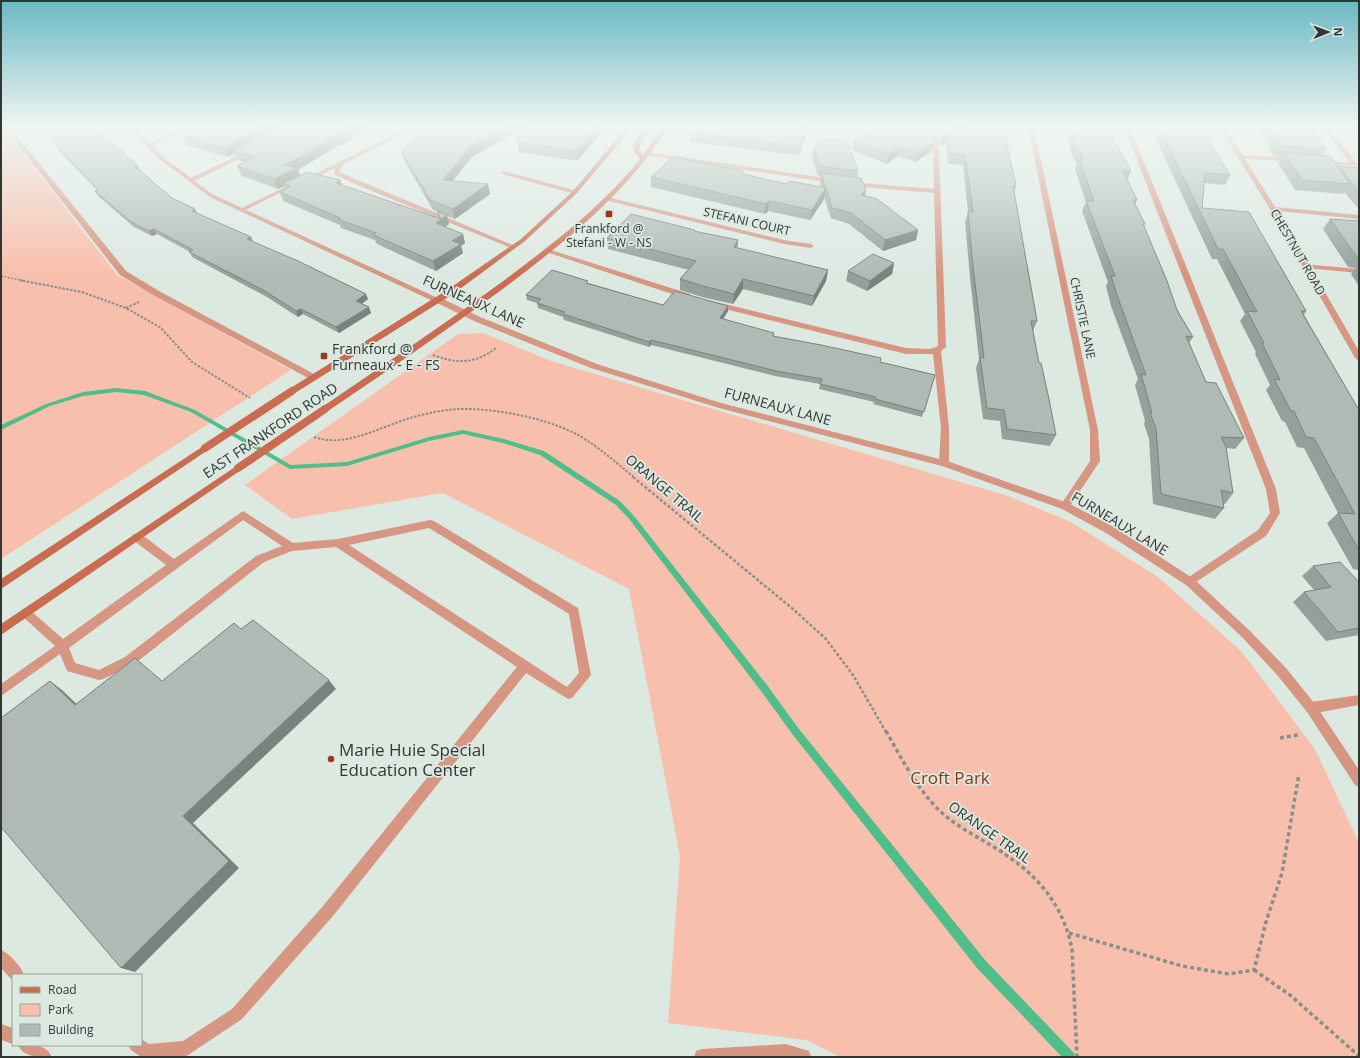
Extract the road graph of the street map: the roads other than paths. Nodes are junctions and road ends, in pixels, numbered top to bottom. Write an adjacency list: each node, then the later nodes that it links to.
1 (46, 176): 32 (street)
2 (184, 176): 14 (street, FURNEAUX LANE)
3 (199, 176): 14 (street)
4 (312, 176): 19 (street)
5 (343, 176): 22 (street)
6 (517, 176): 16 (street)
7 (588, 176): 16 (main road, EAST FRANKFORD ROAD)
8 (627, 176): 17 (main road, EAST FRANKFORD ROAD)
9 (802, 176): 15 (street)
10 (936, 176): 15 (street)
11 (1042, 176): 34 (street, CHRISTIE LANE)
12 (1147, 176): 39 (street)
13 (1253, 176): 18 (street, CHESTNUT ROAD)
14 (190, 181): 19 (street, FURNEAUX LANE)
15 (937, 191): 30 (street)
16 (575, 192): 22 (main road, EAST FRANKFORD ROAD)
17 (607, 199): 21 (street, STEFANI COURT); 23 (main road, EAST FRANKFORD ROAD)
18 (1273, 209): 20 (street); 24 (street, CHESTNUT ROAD)
19 (241, 210): 27 (street, FURNEAUX LANE)
20 (1359, 217)
21 (811, 246)
22 (513, 247): 27 (main road, EAST FRANKFORD ROAD)
23 (548, 251): 26 (street); 29 (main road, EAST FRANKFORD ROAD)
24 (1306, 266): 25 (street); 31 (street, CHESTNUT ROAD)
25 (1359, 271)
26 (692, 298)
27 (438, 300): 29 (street, FURNEAUX LANE); 32 (main road, EAST FRANKFORD ROAD)
28 (707, 302): 30 (street)
29 (466, 313): 33 (street, FURNEAUX LANE); 35 (main road, EAST FRANKFORD ROAD, bridge)
30 (937, 351): 33 (street)
31 (1359, 358)
32 (314, 377): 40 (main road, EAST FRANKFORD ROAD, bridge)
33 (944, 463): 34 (street, FURNEAUX LANE)
34 (1065, 506): 39 (street, FURNEAUX LANE)
35 (137, 537): 38 (street); 41 (main road, EAST FRANKFORD ROAD)
36 (338, 543): 37 (street); 44 (street); 44 (street)
37 (290, 547): 38 (street); 43 (street)
38 (174, 565): 43 (street)
39 (1190, 582): 47 (street, FURNEAUX LANE)
40 (1, 585)
41 (26, 613): 42 (main road, EAST FRANKFORD ROAD); 43 (street)
42 (1, 630)
43 (63, 646): 45 (street)
44 (525, 666): 54 (street)
45 (1, 691)
46 (1359, 700): 47 (street)
47 (1311, 708): 48 (street, FURNEAUX LANE)
48 (1359, 781)
49 (1, 956): 50 (street)
50 (16, 974)
51 (1, 1032): 52 (street)
52 (12, 1036)
53 (28, 1046): 55 (street)
54 (138, 1046)
55 (44, 1057)
56 (702, 1057): 57 (street)
57 (803, 1057)

